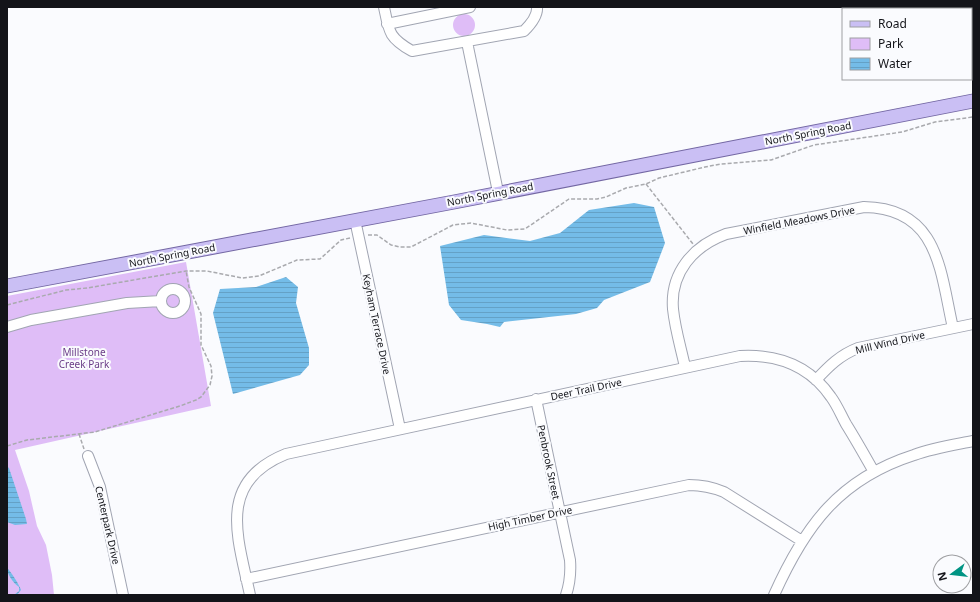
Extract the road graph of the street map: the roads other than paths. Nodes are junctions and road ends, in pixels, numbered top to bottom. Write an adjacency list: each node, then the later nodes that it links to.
1 (384, 7): 4 (street)
2 (470, 7): 4 (street)
3 (537, 7): 5 (street)
4 (387, 24): 5 (street)
5 (467, 42): 7 (street)
6 (973, 101): 7 (main road, North Spring Road)
7 (498, 192): 8 (main road, North Spring Road)
8 (355, 220): 9 (main road, North Spring Road); 17 (street, Keyham Terrace Drive)
9 (7, 286)
10 (161, 301): 12 (street)
11 (973, 324): 13 (street, Mill Wind Drive)
12 (7, 327)
13 (953, 328): 14 (street, Winfield Meadows Drive); 15 (street, Mill Wind Drive)
14 (685, 367): 15 (street, Deer Trail Drive); 16 (street, Deer Trail Drive)
15 (816, 380): 20 (street, Deer Trail Drive)
16 (536, 399): 17 (street, Deer Trail Drive); 21 (street, Penbrook Street)
17 (400, 429): 23 (street, Deer Trail Drive)
18 (973, 441): 20 (street)
19 (88, 456): 24 (street, Centerpark Drive)
20 (874, 472): 22 (street)
21 (560, 511): 22 (street, High Timber Drive); 23 (street, High Timber Drive); 26 (street, Penbrook Street)
22 (802, 541): 27 (street)
23 (246, 579): 25 (street, Deer Trail Drive)
24 (123, 595)
25 (250, 595)
26 (566, 595)
27 (774, 595)

